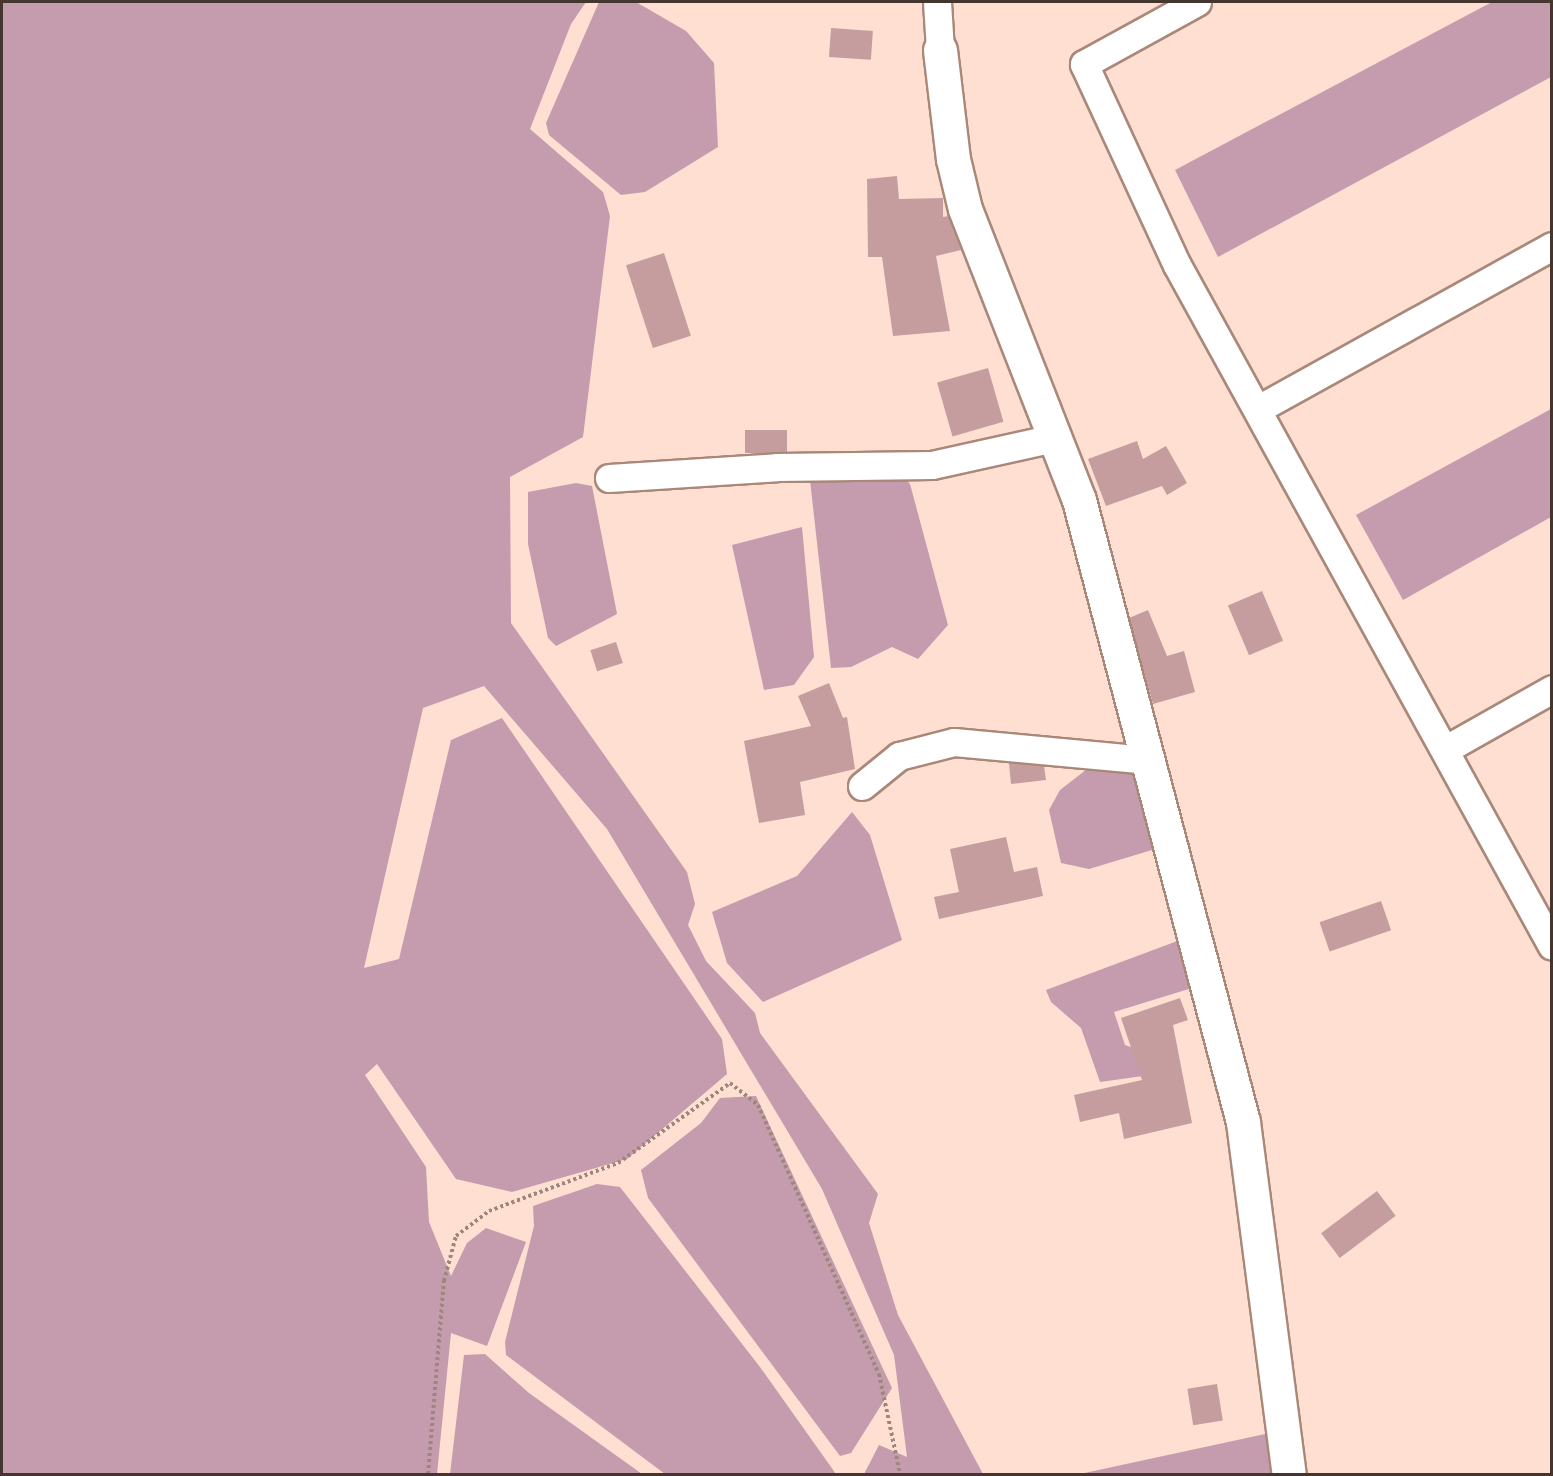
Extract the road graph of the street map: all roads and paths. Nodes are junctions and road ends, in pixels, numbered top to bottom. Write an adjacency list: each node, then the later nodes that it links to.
1 (937, 2): 3 (street)
2 (1197, 2): 5 (street)
3 (940, 50): 6 (street)
4 (1551, 246): 5 (street)
5 (1258, 409): 9 (street)
6 (1054, 438): 7 (street); 10 (street)
7 (609, 478)
8 (1551, 689): 9 (street)
9 (1446, 749): 12 (street)
10 (1149, 760): 11 (street); 15 (street)
11 (862, 786)
12 (1551, 946)
13 (428, 1474): 14 (path)
14 (900, 1474)
15 (1288, 1474)

